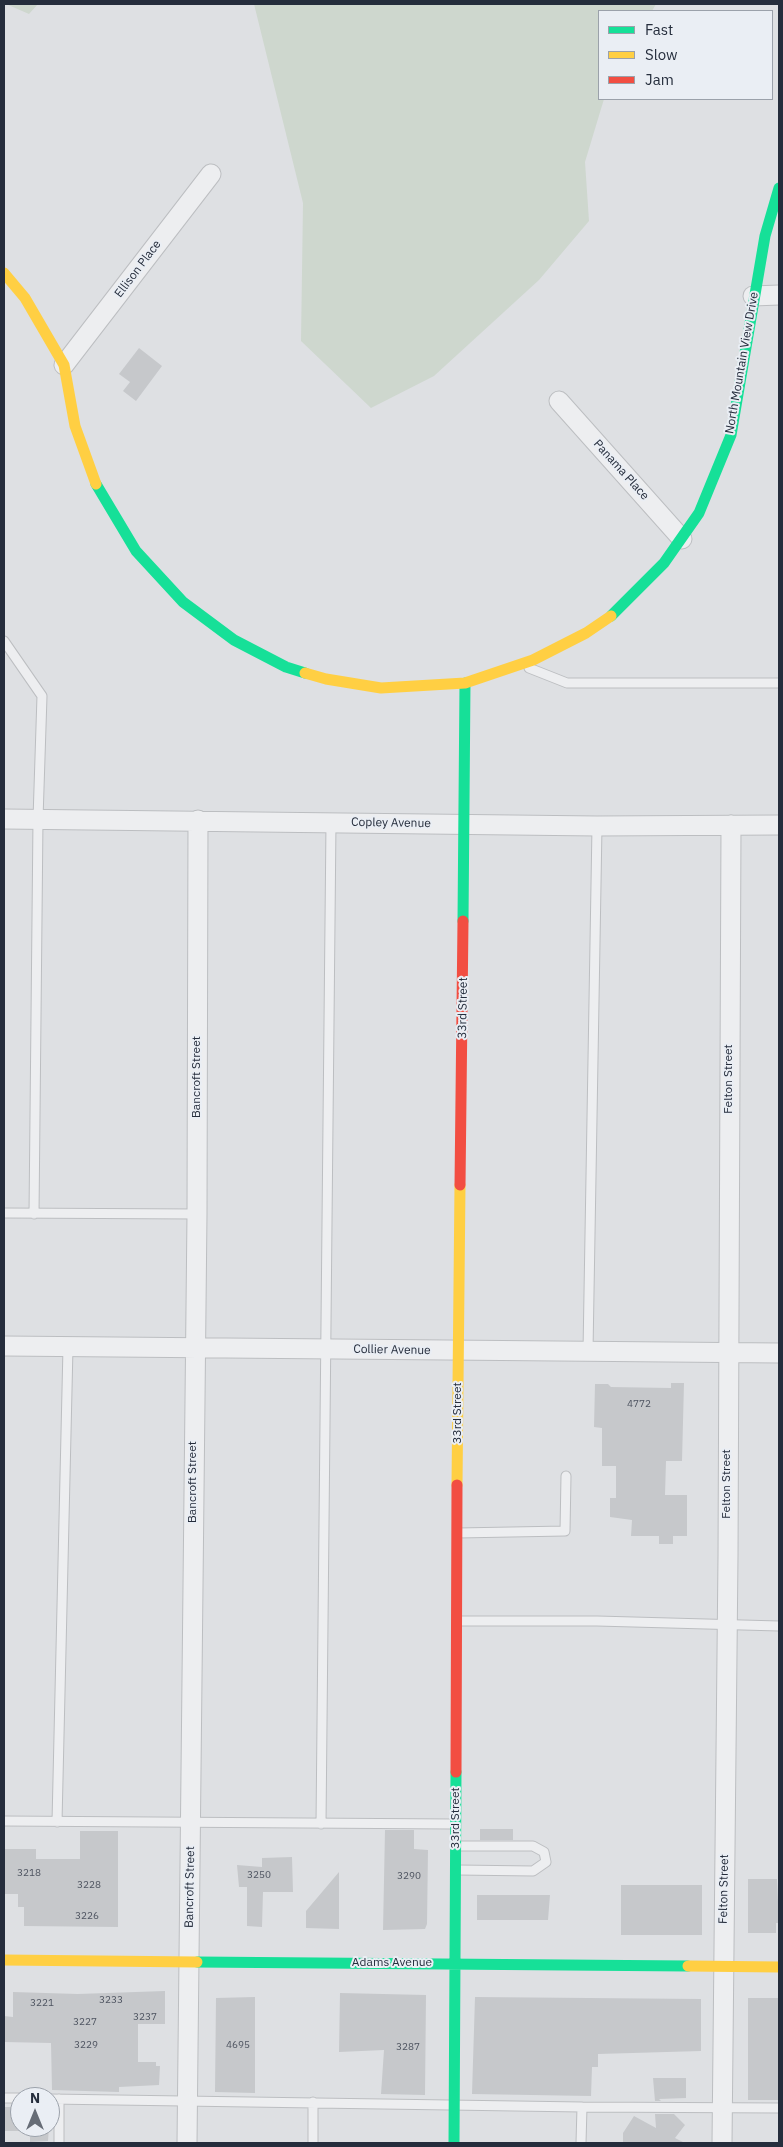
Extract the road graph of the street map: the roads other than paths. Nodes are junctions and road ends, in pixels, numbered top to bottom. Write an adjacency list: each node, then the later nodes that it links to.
1 (211, 174): 6 (street, Ellison Place)
2 (779, 188): 5 (street, North Mountain View Drive)
3 (4, 273): 6 (street, North Mountain View Drive)
4 (779, 295): 5 (street)
5 (754, 296): 8 (street, North Mountain View Drive)
6 (64, 365): 11 (street, North Mountain View Drive)
7 (559, 401): 8 (street, Panama Place)
8 (682, 539): 10 (street, North Mountain View Drive)
9 (4, 642): 14 (lane)
10 (522, 665): 11 (street, North Mountain View Drive); 12 (lane)
11 (465, 683): 17 (street, 33rd Street)
12 (779, 683)
13 (4, 819): 14 (street, Copley Avenue)
14 (38, 819): 15 (street, Copley Avenue); 22 (lane)
15 (198, 820): 16 (street, Copley Avenue); 23 (street, Bancroft Street)
16 (331, 822): 17 (street, Copley Avenue); 27 (lane)
17 (465, 825): 20 (street, Copley Avenue); 28 (street, 33rd Street)
18 (731, 825): 19 (street, Copley Avenue); 20 (street, Copley Avenue); 30 (street, Felton Street)
19 (779, 825)
20 (597, 826): 29 (lane)
21 (4, 1213): 22 (lane)
22 (34, 1214): 23 (lane)
23 (196, 1214): 26 (street, Bancroft Street)
24 (4, 1346): 25 (street, Collier Avenue)
25 (68, 1347): 26 (street, Collier Avenue); 38 (lane)
26 (194, 1348): 27 (street, Collier Avenue); 39 (street, Bancroft Street)
27 (324, 1349): 28 (street, Collier Avenue); 40 (lane)
28 (458, 1350): 29 (street, Collier Avenue); 33 (street, 33rd Street)
29 (588, 1351): 30 (street, Collier Avenue)
30 (728, 1353): 31 (street, Collier Avenue); 35 (street, Felton Street)
31 (779, 1353)
32 (566, 1476): 33 (lane)
33 (458, 1533): 34 (street, 33rd Street)
34 (458, 1621): 35 (lane); 41 (street, 33rd Street)
35 (727, 1625): 36 (lane); 47 (street, Felton Street)
36 (779, 1626)
37 (4, 1821): 38 (lane)
38 (57, 1822): 39 (lane)
39 (191, 1823): 40 (lane); 45 (street, Bancroft Street)
40 (321, 1824): 41 (lane)
41 (455, 1824): 42 (street, 33rd Street)
42 (455, 1846): 43 (street, 33rd Street); 43 (lane)
43 (455, 1870): 46 (street, 33rd Street)
44 (4, 1960): 45 (street, Adams Avenue)
45 (190, 1962): 46 (street, Adams Avenue); 50 (street, Bancroft Street)
46 (454, 1964): 47 (street, Adams Avenue); 52 (street, 33rd Street)
47 (724, 1967): 48 (street, Adams Avenue); 54 (street, Felton Street)
48 (779, 1967)
49 (60, 2099): 50 (lane)
50 (187, 2100): 51 (lane); 56 (street, Bancroft Street)
51 (313, 2102): 52 (lane); 57 (lane)
52 (454, 2105): 53 (lane); 58 (street, 33rd Street)
53 (582, 2107): 54 (lane); 59 (lane)
54 (721, 2108): 55 (lane); 60 (street, Felton Street)
55 (779, 2108)
56 (187, 2143)
57 (313, 2143)
58 (454, 2143)
59 (581, 2143)
60 (722, 2143)

